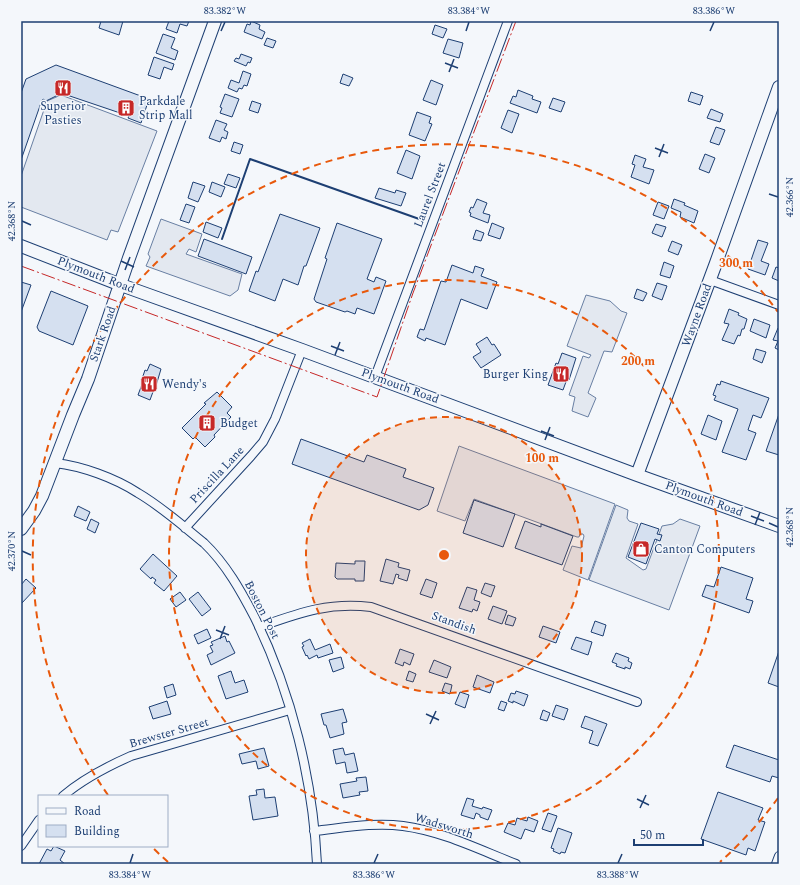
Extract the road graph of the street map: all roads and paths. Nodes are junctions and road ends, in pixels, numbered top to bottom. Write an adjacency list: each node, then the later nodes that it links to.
1 (214, 21): 6 (main road, Stark Road)
2 (508, 21): 9 (street, Laurel Street)
3 (779, 87): 5 (main road, Wayne Road)
4 (21, 246): 6 (main road, Plymouth Road)
5 (710, 280): 7 (street); 11 (main road, Wayne Road)
6 (121, 285): 8 (main road, Plymouth Road); 10 (main road, Stark Road)
7 (779, 305)
8 (302, 350): 9 (main road, Plymouth Road); 13 (street, Priscilla Lane)
9 (375, 377): 11 (main road, Plymouth Road)
10 (55, 463): 13 (street, Boston Post); 14 (main road, Stark Road)
11 (637, 475): 12 (main road, Plymouth Road)
12 (779, 526)
13 (185, 528): 15 (street, Boston Post)
14 (21, 529)
15 (259, 627): 16 (street, Standish); 17 (street, Boston Post)
16 (637, 702)
17 (290, 710): 18 (street, Brewster Street); 20 (street, Boston Post)
18 (64, 795)
19 (38, 821): 21 (street)
20 (314, 831): 23 (street, Boston Post); 24 (street, Wadsworth)
21 (21, 846)
22 (779, 856): 25 (street)
23 (316, 864)
24 (516, 864)
25 (776, 864)

